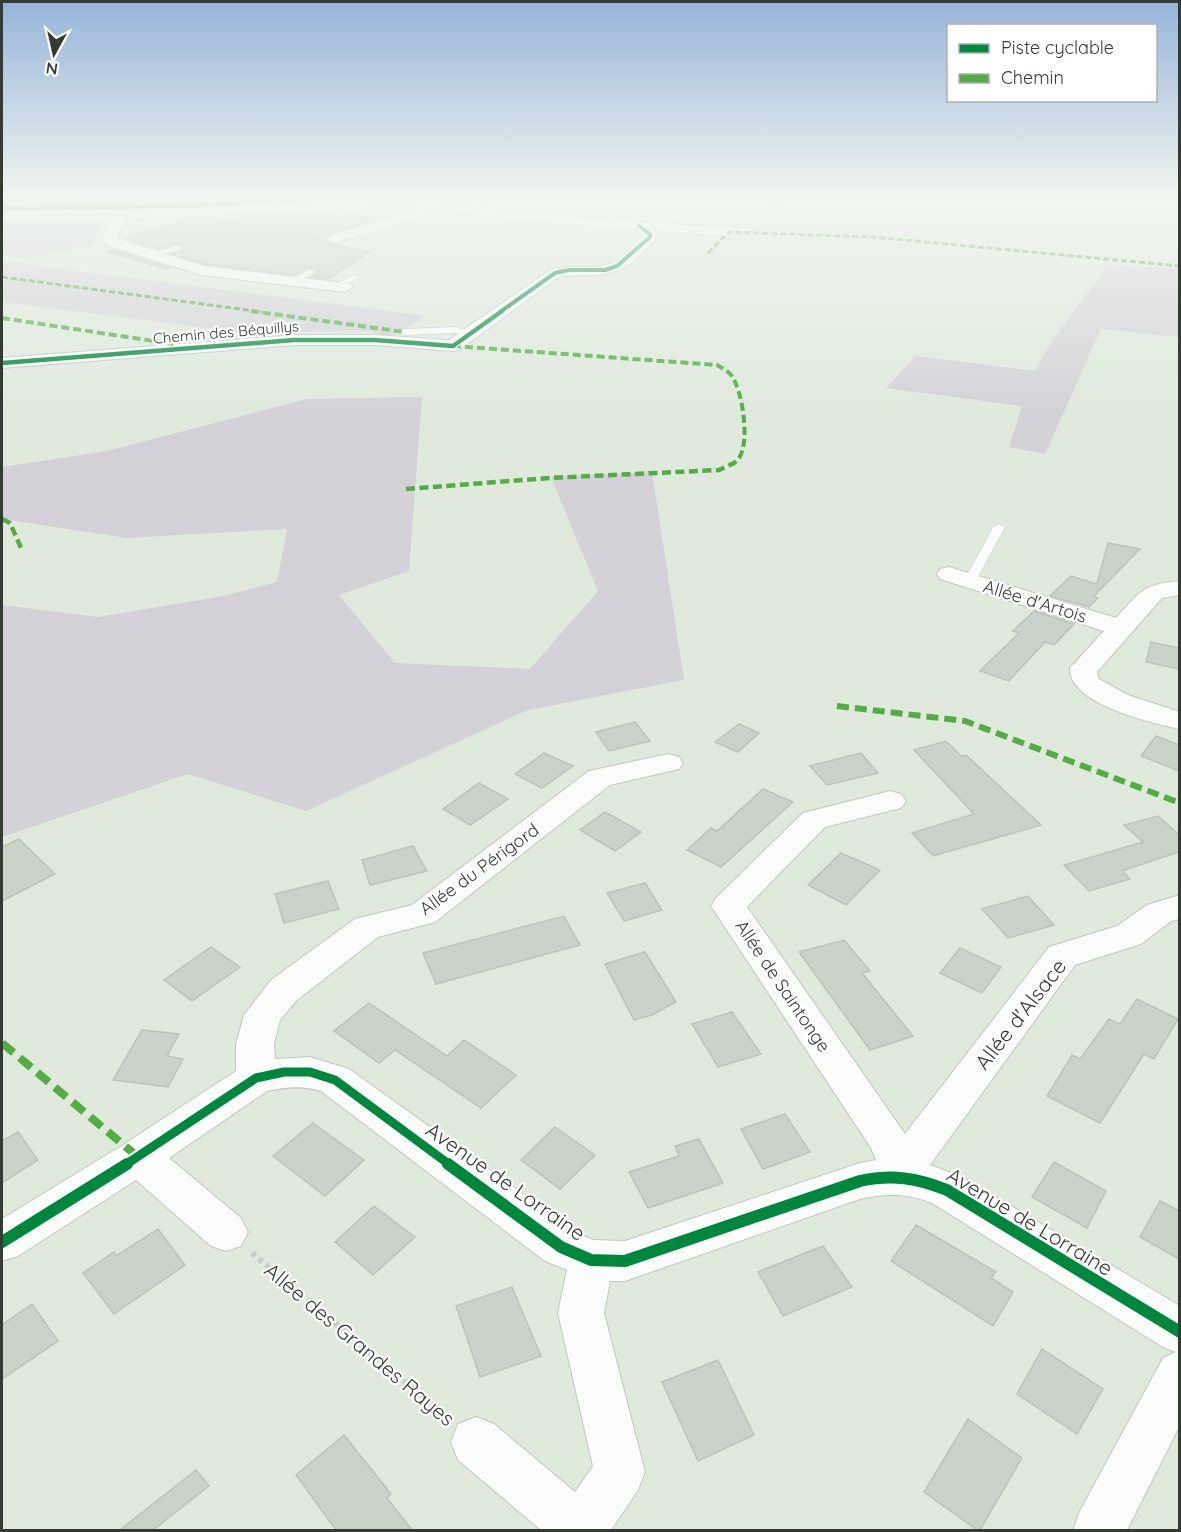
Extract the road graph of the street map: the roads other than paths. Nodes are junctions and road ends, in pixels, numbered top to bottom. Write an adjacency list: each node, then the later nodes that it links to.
1 (194, 267): 4 (street)
2 (612, 267): 7 (street)
3 (312, 271): 4 (lane)
4 (294, 282): 5 (street)
5 (346, 284)
6 (405, 332): 7 (lane)
7 (473, 333): 9 (street, Chemin des Béquillys)
8 (2, 347): 9 (street)
9 (33, 362): 10 (street, Chemin des Béquillys)
10 (2, 363)
11 (999, 526): 12 (lane)
12 (960, 578): 14 (street, Allée d'Artois)
13 (1179, 588): 14 (street)
14 (1120, 628): 15 (street)
15 (1179, 721)
16 (668, 763): 19 (street, Allée du Périgord)
17 (890, 801): 21 (street, Allée de Saintonge)
18 (1179, 907): 21 (street, Allée d'Alsace)
19 (256, 1078): 20 (street, Avenue de Lorraine); 24 (street, Avenue de Lorraine)
20 (138, 1157): 22 (street); 23 (street, Avenue de Lorraine)
21 (904, 1175): 24 (street, Avenue de Lorraine); 25 (street, Avenue de Lorraine)
22 (226, 1232)
23 (2, 1242)
24 (591, 1260): 28 (street)
25 (1179, 1332)
26 (1179, 1374): 29 (street)
27 (476, 1442): 28 (street)
28 (580, 1530)
29 (1099, 1530)

